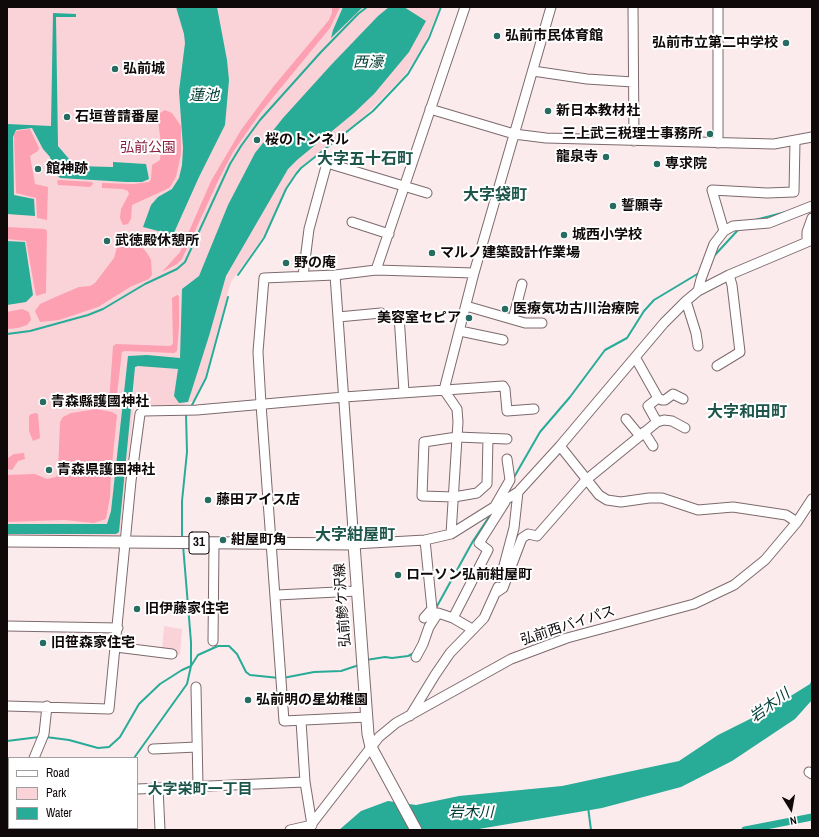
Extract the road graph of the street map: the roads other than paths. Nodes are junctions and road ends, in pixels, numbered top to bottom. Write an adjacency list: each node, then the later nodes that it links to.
1 (465, 7): 7 (street)
2 (551, 7): 5 (street)
3 (633, 7): 6 (street)
4 (718, 7): 12 (street)
5 (532, 71): 6 (street); 8 (street)
6 (633, 82): 11 (street)
7 (430, 109): 8 (street); 13 (street)
8 (514, 134): 11 (street); 22 (street)
9 (812, 137): 10 (street)
10 (795, 140): 12 (street); 18 (street)
11 (634, 141): 12 (street)
12 (718, 143)
13 (404, 185): 14 (street); 19 (street); 25 (street)
14 (427, 193)
15 (812, 206): 18 (street)
16 (812, 218): 20 (street)
17 (352, 222): 19 (street)
18 (724, 231): 27 (street)
19 (388, 234): 21 (street)
20 (809, 241): 24 (street)
21 (376, 270): 22 (street); 23 (street)
22 (474, 273): 29 (street)
23 (335, 275): 25 (street); 32 (street)
24 (729, 275): 27 (street); 39 (street)
25 (303, 276): 45 (street)
26 (522, 284): 33 (street)
27 (698, 291): 28 (street)
28 (686, 302): 37 (street); 38 (street)
29 (466, 306): 33 (street); 35 (street)
30 (381, 313): 32 (street)
31 (399, 315): 41 (street)
32 (338, 317): 42 (street)
33 (513, 319): 34 (street)
34 (542, 323)
35 (460, 331): 36 (street); 40 (street)
36 (503, 340)
37 (698, 346)
38 (634, 357): 43 (street); 54 (street)
39 (717, 366)
40 (444, 390): 41 (street); 46 (street); 51 (street)
41 (404, 392): 42 (street)
42 (344, 397): 45 (street); 70 (street)
43 (658, 398): 44 (street); 48 (street)
44 (683, 399)
45 (261, 404): 67 (street); 69 (street)
46 (534, 409)
47 (626, 419): 50 (street)
48 (657, 422): 49 (street); 50 (street)
49 (685, 428)
50 (642, 434): 55 (street); 57 (street)
51 (457, 437): 52 (street); 59 (street); 59 (street)
52 (488, 438): 53 (street); 59 (street)
53 (507, 439)
54 (560, 446): 57 (street); 58 (street)
55 (652, 446)
56 (507, 459): 62 (street)
57 (586, 480): 63 (street); 72 (street)
58 (518, 492): 60 (street); 72 (street)
59 (454, 497): 64 (street)
60 (506, 499): 62 (street); 75 (street)
61 (812, 499): 63 (street, 弘前西バイパス)
62 (495, 506): 64 (street)
63 (797, 522): 87 (street, 弘前西バイパス)
64 (451, 534): 65 (street)
65 (425, 540): 70 (street); 74 (street)
66 (7, 541): 67 (main road, 弘前鰺ケ沢線 / 31)
67 (126, 542): 68 (main road, 弘前鰺ケ沢線 / 31); 77 (street)
68 (214, 543): 69 (main road, 弘前鰺ケ沢線 / 31); 79 (street)
69 (273, 543): 70 (main road, 弘前鰺ケ沢線 / 31); 73 (street)
70 (354, 544): 71 (main road, 弘前鰺ケ沢線)
71 (357, 591): 73 (street); 86 (main road, 弘前鰺ケ沢線)
72 (497, 592): 78 (street)
73 (276, 595): 88 (street)
74 (424, 618)
75 (453, 618): 78 (street); 82 (street)
76 (7, 626): 77 (street)
77 (118, 628): 80 (street)
78 (472, 628): 87 (street)
79 (212, 641)
80 (116, 647): 81 (street); 85 (street)
81 (172, 654)
82 (416, 657)
83 (196, 687): 89 (street)
84 (7, 706): 85 (street)
85 (47, 706): 92 (street)
86 (367, 717): 88 (street); 90 (main road, 弘前鰺ケ沢線)
87 (410, 717): 90 (street, 弘前西バイパス)
88 (301, 721): 93 (street)
89 (197, 747): 91 (street); 94 (street)
90 (371, 747): 97 (street, 弘前西バイパス); 100 (main road, 弘前鰺ケ沢線)
91 (154, 749)
92 (34, 757)
93 (305, 782): 94 (street); 97 (street)
94 (198, 786): 95 (street)
95 (158, 788): 96 (street); 98 (street)
96 (138, 789)
97 (310, 827): 99 (street)
98 (160, 830)
99 (290, 830)
100 (416, 830)

